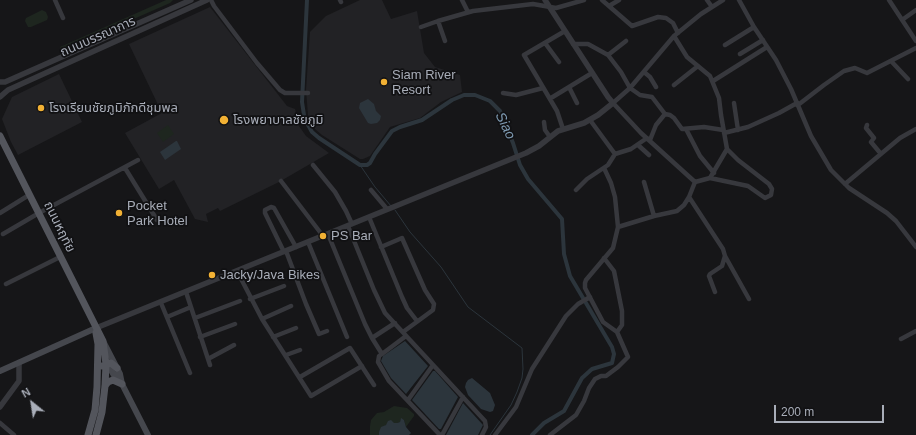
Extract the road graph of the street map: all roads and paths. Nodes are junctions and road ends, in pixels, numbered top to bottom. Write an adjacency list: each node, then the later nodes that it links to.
1 (55, 0): 23 (street)
2 (180, 0): 19 (street)
3 (191, 0): 19 (street, ถนนบรรณาการ)
4 (207, 0): 15 (street, ถนนบรรณาการ)
5 (211, 0): 60 (street)
6 (462, 0): 21 (street)
7 (545, 0): 17 (street)
8 (584, 0): 17 (street)
9 (602, 0): 16 (street)
10 (619, 0): 16 (street)
11 (707, 0): 18 (street)
12 (723, 0): 18 (street)
13 (739, 0): 28 (street)
14 (889, 0): 24 (street)
15 (197, 2): 26 (street, ถนนบรรณาการ)
16 (609, 6): 30 (street)
17 (550, 7): 21 (street); 29 (street)
18 (712, 7): 30 (street)
19 (168, 10): 22 (street, ถนนบรรณาการ)
20 (916, 10): 24 (street)
21 (468, 12): 25 (street)
22 (156, 15): 26 (street); 36 (street, ถนนบรรณาการ)
23 (63, 18)
24 (902, 20): 35 (street)
25 (438, 21): 27 (street); 33 (street)
26 (159, 22): 42 (street, ถนนบรรณาการ)
27 (421, 27)
28 (754, 27): 32 (street); 39 (street)
29 (565, 31): 37 (street); 38 (street)
30 (678, 33): 31 (street)
31 (674, 36): 48 (street); 49 (street)
32 (763, 40): 40 (street); 43 (street)
33 (445, 41)
34 (626, 41): 44 (street)
35 (916, 41)
36 (92, 43): 42 (street); 47 (street, ถนนบรรณาการ)
37 (545, 43): 46 (street); 58 (street)
38 (573, 44): 44 (street); 50 (street)
39 (724, 45)
40 (767, 47): 53 (street); 67 (street)
41 (916, 48): 45 (street)
42 (95, 50): 51 (street, ถนนบรรณาการ)
43 (740, 54)
44 (608, 55): 59 (street)
45 (891, 61): 52 (street); 67 (street)
46 (559, 62)
47 (40, 66): 51 (street); 54 (street, ถนนบรรณาการ)
48 (698, 66): 53 (street); 55 (street)
49 (644, 72): 57 (street); 59 (street)
50 (592, 73): 56 (street); 66 (street)
51 (44, 74): 62 (street, ถนนบรรณาการ)
52 (908, 79)
53 (713, 81): 76 (street)
54 (0, 82)
55 (674, 85)
56 (569, 87): 63 (street); 65 (street)
57 (656, 87)
58 (543, 88): 61 (street); 63 (street)
59 (630, 88): 66 (street); 68 (street)
60 (308, 93)
61 (503, 93)
62 (0, 97)
63 (551, 98): 72 (street)
64 (734, 103): 75 (street)
65 (577, 104)
66 (613, 104): 69 (street); 79 (street)
67 (798, 104): 75 (street); 94 (street)
68 (665, 114): 73 (street); 79 (street)
69 (590, 120): 72 (street); 82 (street)
70 (544, 122): 78 (street)
71 (867, 125): 83 (street)
72 (562, 129): 78 (street)
73 (686, 129): 76 (street); 89 (street)
74 (916, 129): 83 (street)
75 (738, 130): 76 (street)
76 (724, 131): 81 (street)
77 (0, 136): 97 (main road, ถนนหฤทัย)
78 (550, 137): 99 (street)
79 (649, 139): 80 (street); 93 (street)
80 (638, 145): 82 (street); 84 (street)
81 (727, 149): 89 (street); 90 (street)
82 (615, 154): 88 (street)
83 (881, 154): 94 (street)
84 (649, 155)
85 (138, 160): 87 (street)
86 (313, 166): 105 (street)
87 (125, 168): 101 (street); 104 (street)
88 (604, 168): 96 (street); 106 (street)
89 (714, 173): 90 (street)
90 (710, 178): 93 (street)
91 (281, 181): 108 (street)
92 (644, 182): 102 (street)
93 (695, 182): 98 (street)
94 (845, 184): 112 (street)
95 (371, 190): 99 (street)
96 (576, 190)
97 (29, 195): 100 (street); 101 (main road, ถนนหฤทัย)
98 (689, 197): 102 (street); 114 (street)
99 (389, 209): 103 (street)
100 (0, 213)
101 (39, 213): 107 (street); 115 (main road, ถนนหฤทัย)
102 (654, 216): 106 (street)
103 (369, 217): 105 (street); 111 (street)
104 (157, 220)
105 (350, 225): 108 (street); 133 (street)
106 (618, 227): 116 (street)
107 (3, 234)
108 (325, 235): 109 (street); 144 (street)
109 (308, 242): 110 (street); 142 (street)
110 (296, 247): 113 (street); 113 (street)
111 (381, 247): 132 (street); 132 (street)
112 (916, 247)
113 (285, 252): 117 (street); 137 (street)
114 (725, 256): 121 (street); 124 (street)
115 (60, 257): 118 (street); 135 (main road, ถนนหฤทัย)
116 (604, 258): 122 (street); 139 (street)
117 (237, 271): 120 (street); 123 (street)
118 (6, 284)
119 (284, 286): 123 (street)
120 (186, 292): 126 (street); 128 (street)
121 (716, 292)
122 (590, 297): 139 (street); 175 (street)
123 (250, 299): 131 (street)
124 (749, 299)
125 (240, 300): 130 (street)
126 (161, 303): 129 (street); 135 (street)
127 (291, 306): 131 (street)
128 (191, 307): 129 (street); 130 (street)
129 (167, 317): 159 (street)
130 (195, 318): 143 (street)
131 (262, 319): 141 (street)
132 (417, 321): 140 (street)
133 (395, 323): 140 (street); 144 (street)
134 (235, 324): 143 (street)
135 (96, 328): 146 (main road, ถนนหฤทัย); 152 (main road)
136 (296, 328): 141 (street)
137 (327, 331)
138 (916, 331): 145 (street)
139 (617, 332): 176 (street)
140 (405, 334): 149 (street); 156 (street)
141 (273, 337): 150 (street)
142 (347, 337)
143 (200, 338): 151 (street)
144 (372, 338): 149 (street)
145 (901, 339)
146 (101, 343): 153 (main road); 157 (main road); 160 (main road)
147 (234, 345): 151 (street)
148 (300, 350): 150 (street)
149 (382, 354): 166 (street)
150 (286, 355): 161 (street)
151 (208, 359): 154 (street)
152 (19, 363): 158 (main road); 167 (street)
153 (106, 364): 157 (main road); 160 (main road); 162 (main road); 164 (main road)
154 (210, 365)
155 (362, 366): 161 (street); 161 (street); 163 (street)
156 (433, 366): 165 (street); 166 (street)
157 (117, 368): 162 (main road)
158 (0, 371)
159 (190, 373)
160 (98, 375): 170 (main road)
161 (300, 377)
162 (122, 384): 164 (main road); 172 (main road)
163 (374, 385)
164 (105, 386): 171 (main road)
165 (463, 397): 173 (street); 174 (street)
166 (408, 400): 173 (street)
167 (0, 407)
168 (0, 423): 169 (street)
169 (14, 435)
170 (88, 435)
171 (96, 435)
172 (148, 435)
173 (441, 435)
174 (482, 435)
175 (495, 435)
176 (550, 435)

